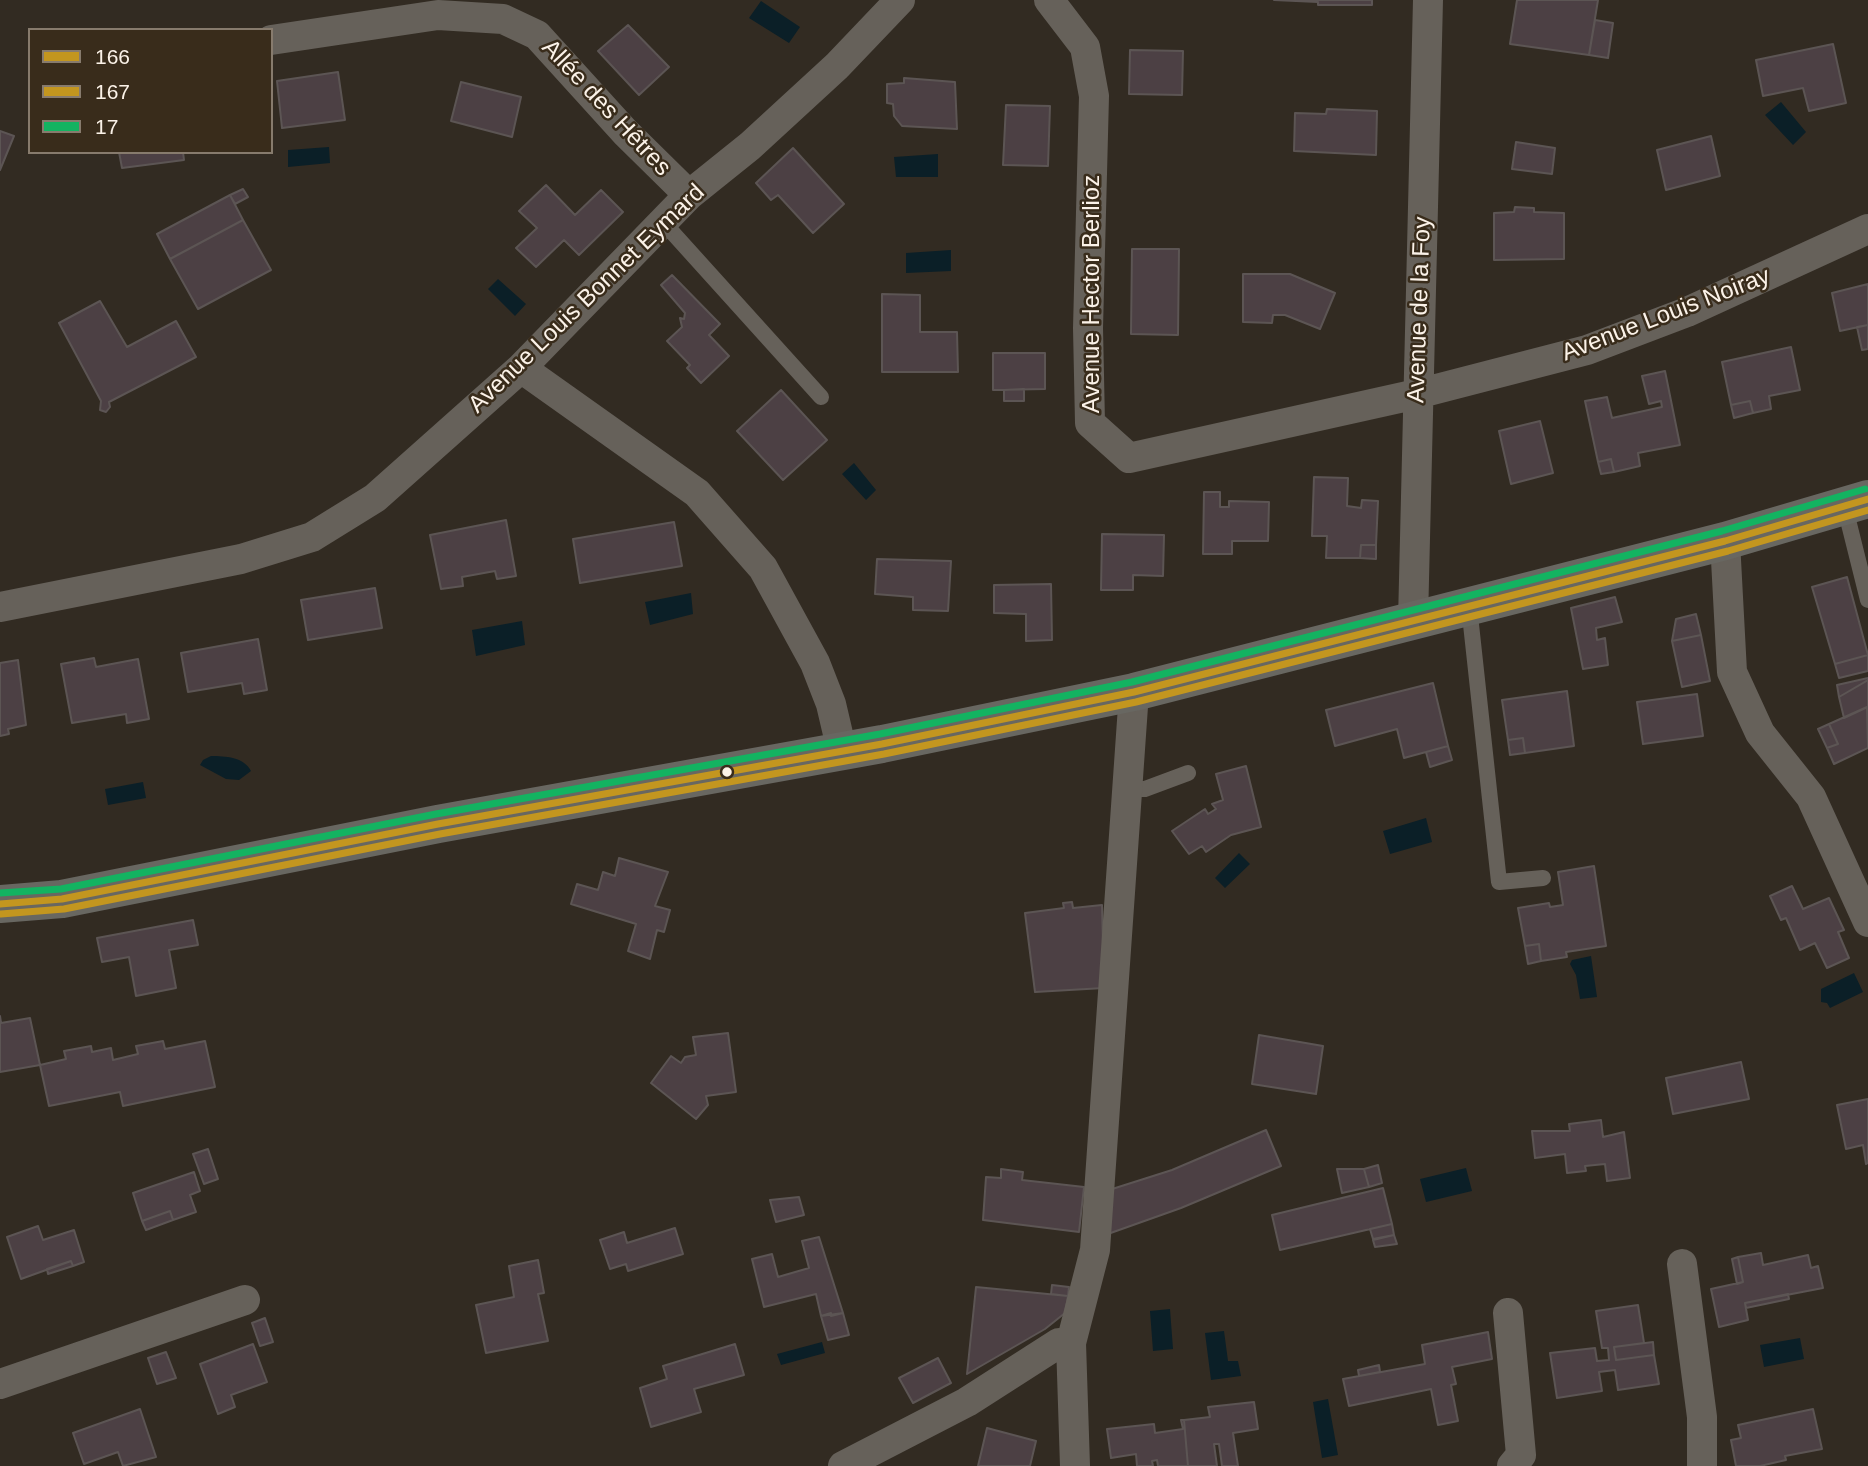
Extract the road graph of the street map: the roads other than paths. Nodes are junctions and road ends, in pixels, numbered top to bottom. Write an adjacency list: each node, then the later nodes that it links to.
1 (900, 0): 5 (street, Avenue Louis Bonnet Eymard)
2 (1049, 0): 9 (street, Avenue Hector Berlioz)
3 (1428, 0): 9 (street, Avenue de la Foy)
4 (273, 40): 5 (street, Allée des Hêtres)
5 (689, 195): 6 (street, Avenue Louis Bonnet Eymard)
6 (663, 222): 8 (street, Avenue Louis Bonnet Eymard); 10 (lane)
7 (1868, 229): 9 (street, Avenue Louis Noiray)
8 (522, 368): 15 (street, Avenue Louis Bonnet Eymard); 18 (street)
9 (1417, 394): 16 (street, Avenue de la Foy)
10 (821, 397)
11 (1856, 504): 12 (street); 13 (lane)
12 (1725, 541): 14 (street); 23 (street)
13 (1868, 600)
14 (1469, 606): 16 (street); 21 (lane)
15 (0, 607)
16 (1413, 621): 17 (street)
17 (1134, 692): 18 (street); 20 (street)
18 (842, 751): 22 (street)
19 (1188, 773): 20 (lane)
20 (1128, 789): 27 (street)
21 (1543, 878)
22 (0, 904)
23 (1868, 922)
24 (1682, 1264): 32 (street)
25 (245, 1300): 28 (street)
26 (1508, 1312): 31 (street)
27 (1071, 1343): 29 (street); 30 (street)
28 (0, 1384)
29 (843, 1466)
30 (1075, 1466)
31 (1512, 1466)
32 (1702, 1466)

